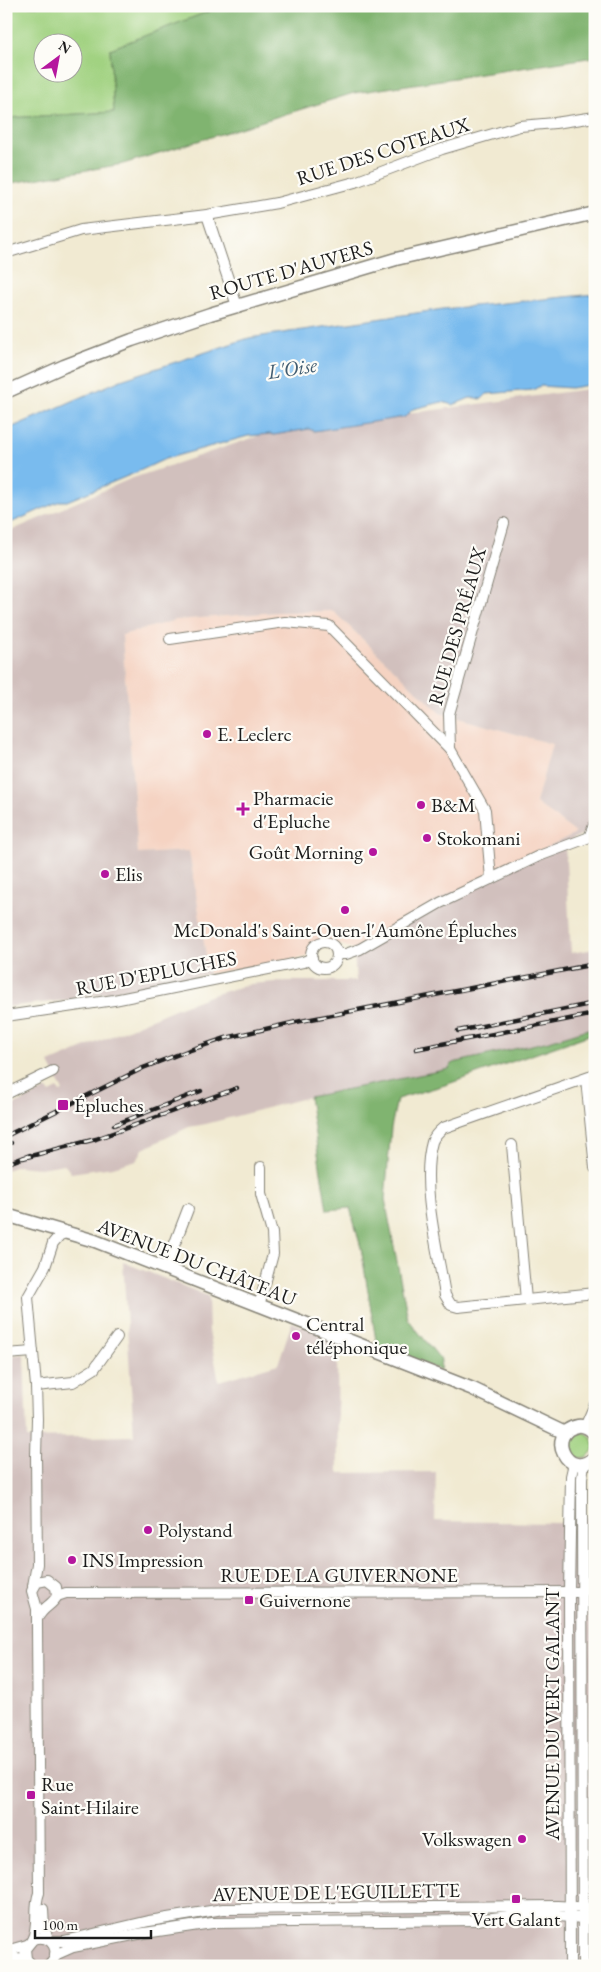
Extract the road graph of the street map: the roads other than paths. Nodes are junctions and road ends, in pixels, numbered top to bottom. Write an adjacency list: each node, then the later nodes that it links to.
1 (595, 117): 3 (street, RUE DES COTEAUX)
2 (595, 213): 5 (main road, ROUTE D'AUVERS)
3 (207, 214): 4 (street, RUE DES COTEAUX); 5 (street)
4 (6, 253)
5 (237, 306): 6 (main road, ROUTE D'AUVERS)
6 (6, 392)
7 (504, 523): 9 (street, RUE DES PRÉAUX)
8 (170, 638): 9 (street)
9 (450, 749): 12 (street, RUE DES PRÉAUX)
10 (595, 823): 11 (street)
11 (593, 835): 12 (street)
12 (491, 879): 13 (street)
13 (338, 954): 14 (street); 14 (street)
14 (312, 958): 15 (street, RUE D'EPLUCHES)
15 (6, 1016)
16 (53, 1071): 18 (street)
17 (590, 1077): 21 (street); 29 (street)
18 (6, 1094)
19 (512, 1145): 29 (street)
20 (261, 1167): 30 (street)
21 (595, 1168)
22 (188, 1209): 27 (street)
23 (6, 1215): 24 (main road, AVENUE DU CHÂTEAU)
24 (47, 1226): 25 (main road, AVENUE DU CHÂTEAU); 26 (street)
25 (68, 1232): 26 (street); 27 (main road, AVENUE DU CHÂTEAU)
26 (53, 1243): 32 (street)
27 (165, 1269): 30 (main road, AVENUE DU CHÂTEAU)
28 (595, 1293): 29 (street)
29 (526, 1300)
30 (259, 1306): 37 (main road, AVENUE DU CHÂTEAU)
31 (117, 1337): 34 (street)
32 (33, 1352): 33 (street); 34 (street)
33 (6, 1354)
34 (36, 1386): 39 (street)
35 (595, 1404): 36 (street)
36 (590, 1430): 37 (main road)
37 (565, 1433): 38 (main road)
38 (584, 1461): 42 (street, AVENUE DU VERT GALANT); 43 (street, AVENUE DU VERT GALANT)
39 (37, 1564): 40 (street); 41 (street)
40 (34, 1586): 41 (street); 44 (street)
41 (58, 1590): 42 (street, RUE DE LA GUIVERNONE); 45 (street)
42 (569, 1592): 43 (street, RUE DE LA GUIVERNONE); 50 (street, AVENUE DU VERT GALANT)
43 (582, 1592): 48 (street, AVENUE DU VERT GALANT)
44 (35, 1601): 45 (street); 46 (street)
45 (46, 1605): 46 (street)
46 (37, 1619): 47 (street)
47 (39, 1894): 53 (street); 54 (street)
48 (582, 1908): 49 (street, AVENUE DE L'EGUILLETTE); 50 (street, AVENUE DE L'EGUILLETTE); 51 (street, AVENUE DU VERT GALANT)
49 (595, 1908)
50 (569, 1912): 51 (street, AVENUE DE L'EGUILLETTE); 53 (street, AVENUE DE L'EGUILLETTE); 56 (street, AVENUE DE L'EGUILLETTE); 60 (street, AVENUE DU VERT GALANT)
51 (582, 1919): 52 (street, AVENUE DE L'EGUILLETTE); 61 (street, AVENUE DU VERT GALANT)
52 (595, 1919)
53 (50, 1940): 54 (street, AVENUE DE L'EGUILLETTE); 56 (street)
54 (29, 1942): 55 (street); 58 (street)
55 (6, 1951)
56 (56, 1955): 59 (street)
57 (6, 1957): 58 (street)
58 (30, 1962)
59 (48, 1966)
60 (570, 1966)
61 (583, 1966)

